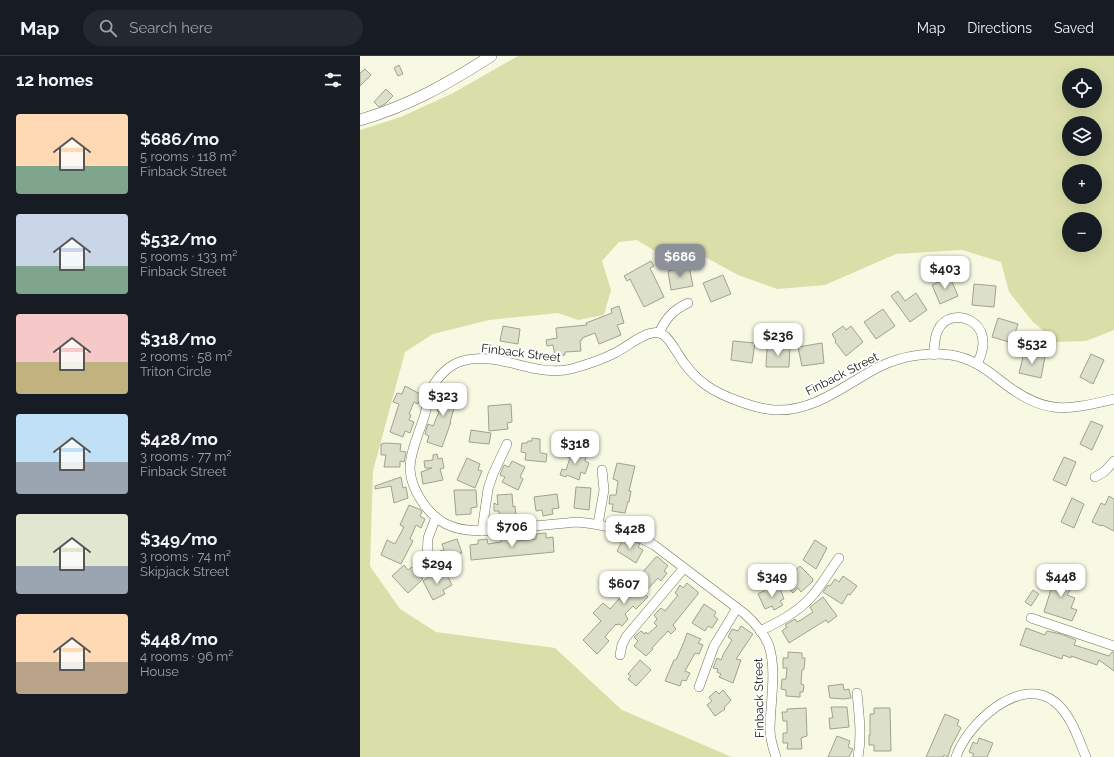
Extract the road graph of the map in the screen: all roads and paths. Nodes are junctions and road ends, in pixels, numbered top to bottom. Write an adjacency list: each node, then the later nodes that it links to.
1 (491, 56): 2 (street)
2 (360, 120)
3 (688, 303): 4 (street)
4 (659, 333): 5 (street, Finback Street); 12 (street, Finback Street)
5 (934, 355): 6 (street, Finback Street); 6 (street)
6 (977, 364): 7 (street, Finback Street)
7 (1114, 399)
8 (507, 444): 14 (street)
9 (1114, 461): 11 (street)
10 (602, 470): 13 (street)
11 (1095, 477)
12 (436, 517): 14 (street, Finback Street); 15 (street)
13 (598, 524): 14 (street, Finback Street); 17 (street, Finback Street)
14 (482, 531)
15 (428, 558)
16 (839, 558): 20 (street)
17 (684, 568): 18 (street, Finback Street); 22 (street)
18 (737, 608): 20 (street, Finback Street); 23 (street)
19 (1031, 618): 21 (street)
20 (760, 631): 25 (street, Finback Street)
21 (1114, 646)
22 (620, 655)
23 (698, 687)
24 (858, 693): 26 (street)
25 (776, 757)
26 (858, 757)
27 (956, 757): 28 (street)
28 (1086, 757)

